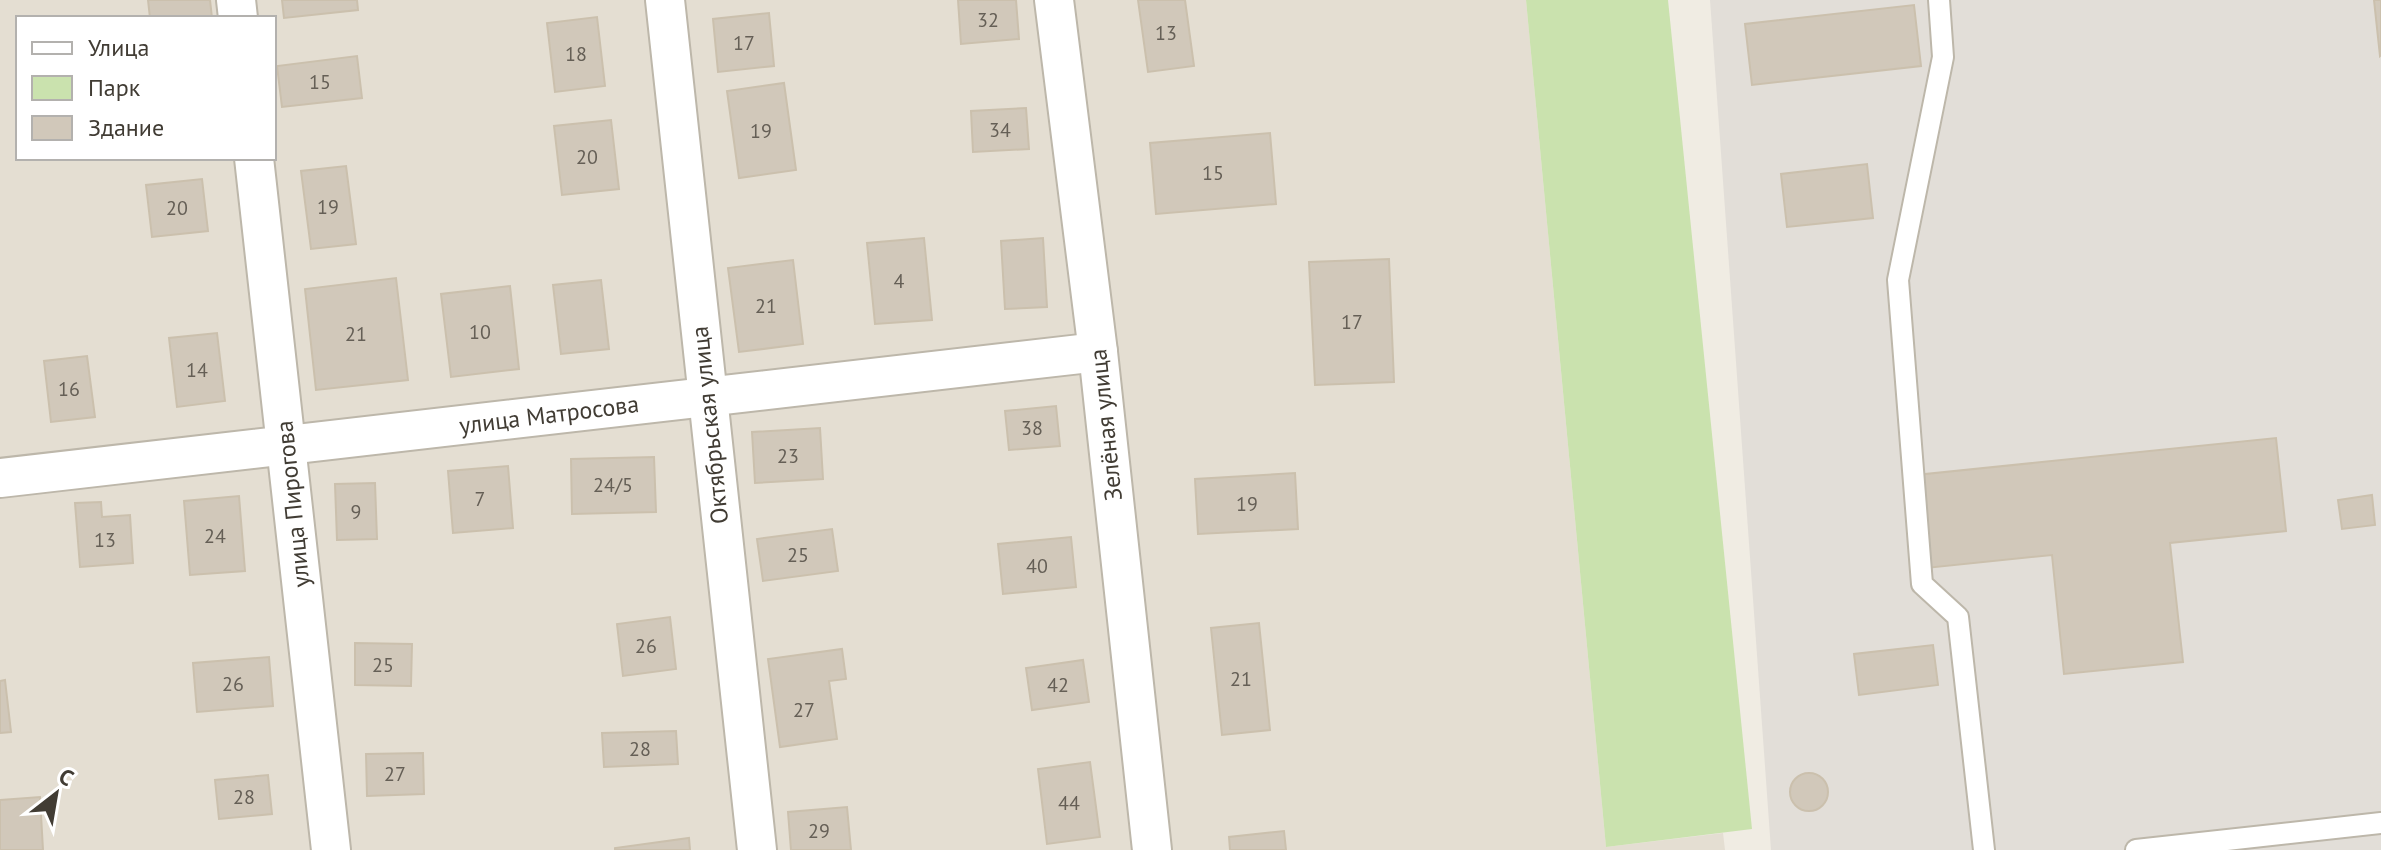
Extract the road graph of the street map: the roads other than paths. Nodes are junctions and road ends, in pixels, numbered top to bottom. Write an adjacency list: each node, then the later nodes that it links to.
1 (665, 0): 6 (street, Октябрьская улица)
2 (1054, 0): 5 (street, Зелёная улица)
3 (1939, 0): 13 (lane)
4 (254, 160): 7 (street, улица Пирогова)
5 (1098, 352): 6 (street, улица Матросова); 12 (street, Зелёная улица)
6 (707, 397): 7 (street, улица Матросова); 11 (street, Октябрьская улица)
7 (287, 445): 8 (street, улица Матросова); 10 (street, улица Пирогова)
8 (0, 478)
9 (2381, 823): 14 (lane)
10 (331, 850)
11 (757, 850)
12 (1152, 850)
13 (1984, 850)
14 (2136, 850)

